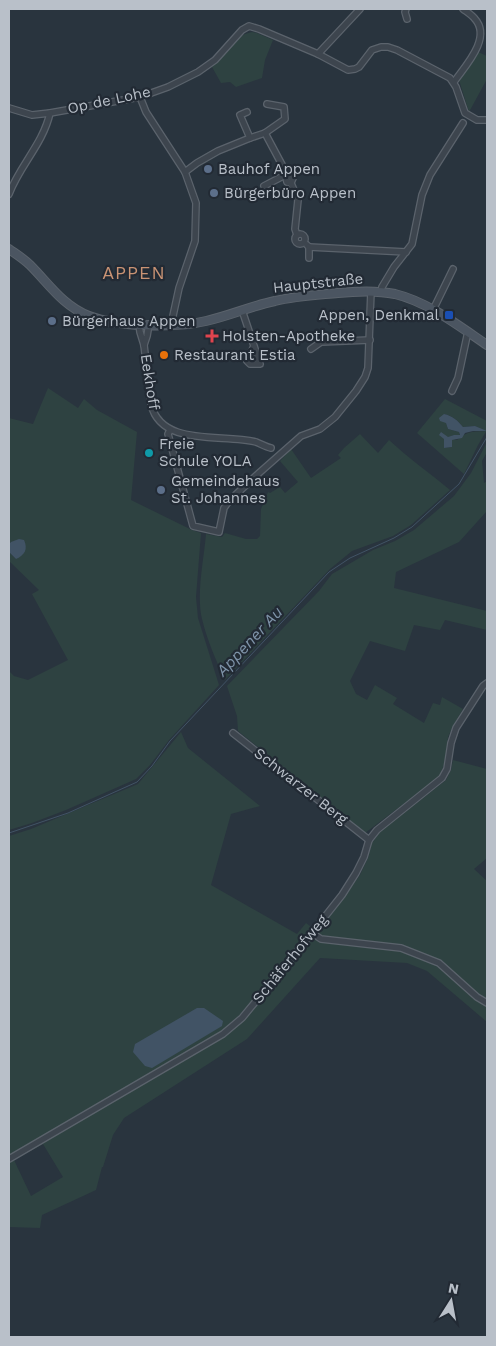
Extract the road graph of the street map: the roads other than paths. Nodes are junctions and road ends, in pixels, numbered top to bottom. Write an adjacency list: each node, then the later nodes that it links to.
1 (406, 9): 4 (street)
2 (463, 9): 6 (street)
3 (356, 10): 5 (street)
4 (407, 19)
5 (318, 54): 6 (street); 7 (street, Op de Lohe)
6 (454, 82): 12 (street)
7 (140, 97): 11 (street, Op de Lohe); 16 (street)
8 (267, 104): 14 (street)
9 (9, 108): 11 (street, Op de Lohe)
10 (247, 112): 15 (street)
11 (50, 113): 19 (street)
12 (487, 120)
13 (463, 123): 22 (street)
14 (265, 133): 15 (street); 17 (street)
15 (250, 138): 16 (street)
16 (185, 172): 31 (street)
17 (287, 175): 18 (street); 20 (street)
18 (264, 186)
19 (9, 194)
20 (306, 244): 22 (street); 23 (street)
21 (9, 249): 29 (main road, Hauptstraße)
22 (406, 252): 26 (street)
23 (310, 258)
24 (453, 269): 28 (street)
25 (372, 291): 26 (main road, Hauptstraße); 27 (main road, Hauptstraße); 33 (street)
26 (381, 292): 28 (main road, Hauptstraße)
27 (242, 310): 31 (main road, Hauptstraße); 36 (street)
28 (433, 310): 32 (main road, Hauptstraße)
29 (139, 324): 30 (main road, Hauptstraße); 34 (street, Eekhoff)
30 (149, 324): 31 (main road, Hauptstraße); 34 (street, Eekhoff)
31 (170, 325)
32 (469, 333): 35 (main road, Hauptstraße); 38 (street)
33 (370, 340): 37 (street); 39 (street)
34 (144, 345): 39 (street, Eekhoff)
35 (487, 345)
36 (254, 346)
37 (311, 349)
38 (452, 391)
39 (170, 430): 40 (street, Eekhoff)
40 (271, 448)
41 (487, 683): 43 (street, Schäferhofweg)
42 (233, 732): 43 (street, Schwarzer Berg)
43 (369, 840): 44 (street, Schäferhofweg)
44 (312, 933): 45 (street); 46 (street, Schäferhofweg)
45 (487, 1003)
46 (9, 1159)

